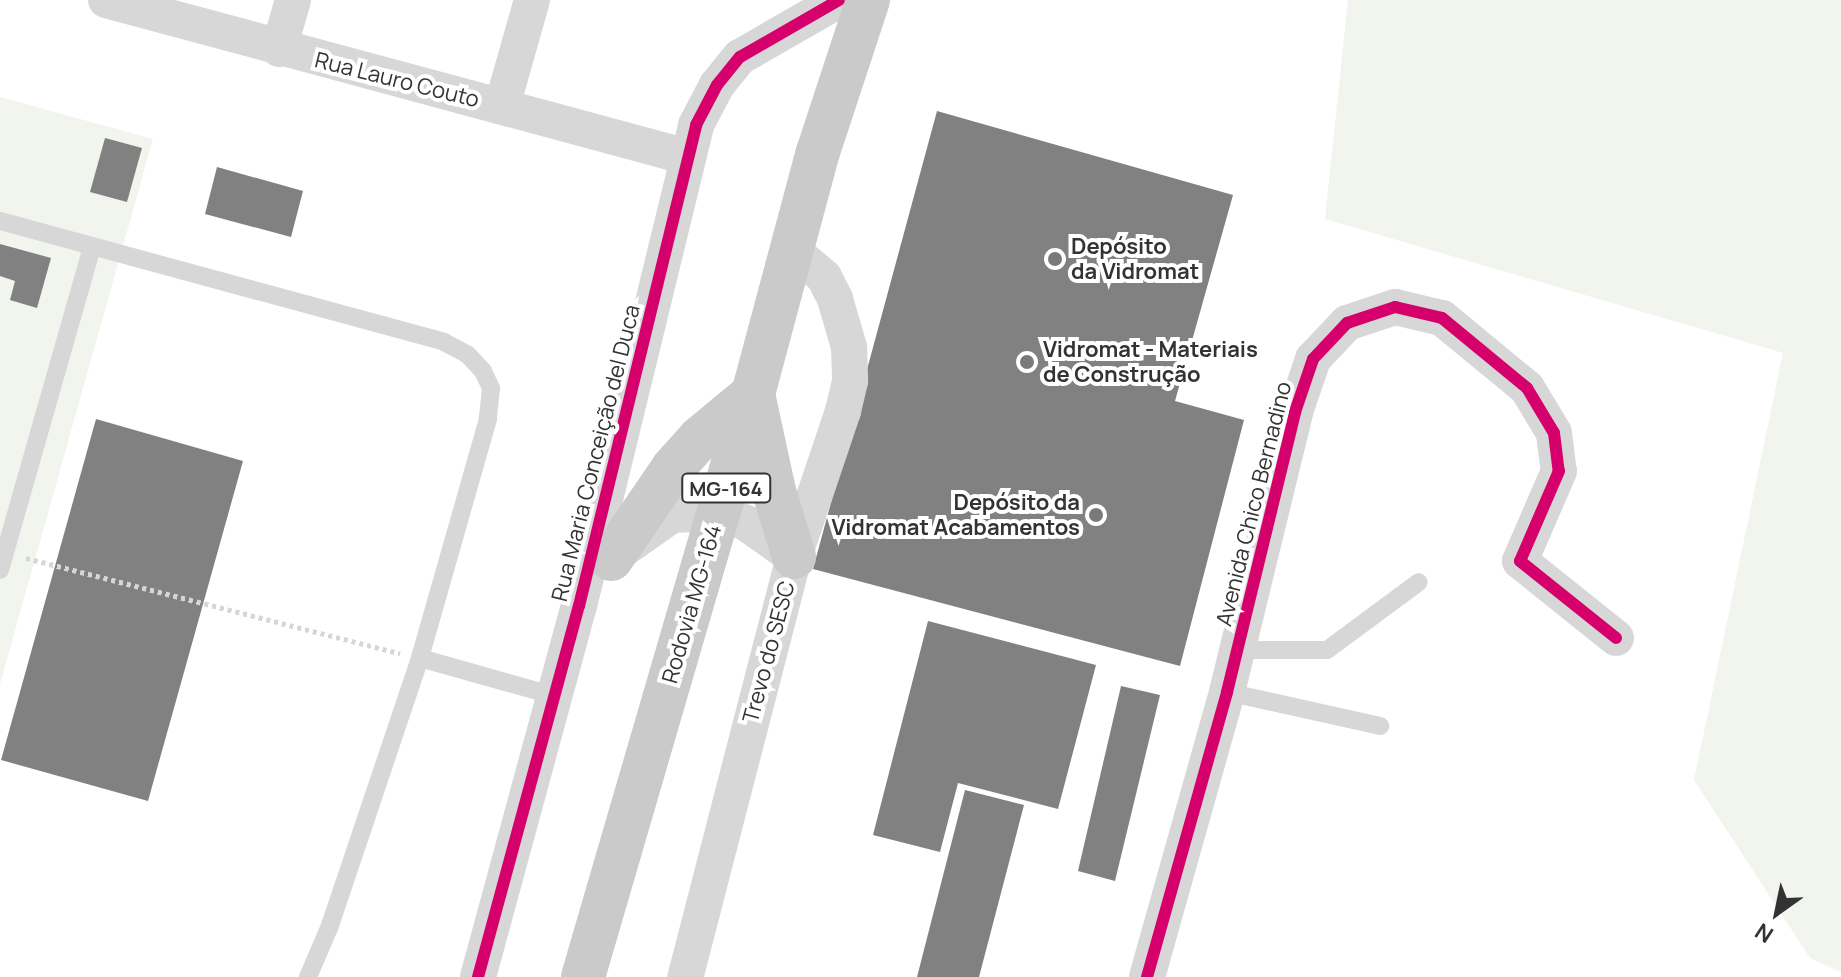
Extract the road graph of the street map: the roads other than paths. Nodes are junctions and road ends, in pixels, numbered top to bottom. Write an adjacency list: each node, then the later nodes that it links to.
1 (106, 0): 6 (street, Rua Lauro Couto)
2 (293, 0): 6 (street)
3 (532, 0): 7 (street)
4 (839, 0): 8 (street, Rua Maria Conceição del Duca)
5 (868, 0): 11 (main road, Rodovia MG-164 / MG-164)
6 (279, 49): 7 (street, Rua Lauro Couto)
7 (502, 106): 8 (street, Rua Lauro Couto)
8 (688, 157): 21 (street, Rua Maria Conceição del Duca)
9 (0, 221): 10 (lane)
10 (92, 247): 16 (lane); 20 (lane)
11 (791, 249): 12 (main road, Rodovia MG-164 / MG-164); 14 (street)
12 (753, 394): 13 (main road, Rodovia MG-164 / MG-164); 14 (main road); 15 (main road)
13 (719, 513): 14 (street, Trevo do SESC); 15 (street, Trevo do SESC); 26 (main road, Rodovia MG-164 / MG-164)
14 (794, 557): 27 (street, Trevo do SESC)
15 (611, 559): 21 (street)
16 (2, 562)
17 (1419, 582): 19 (lane)
18 (1616, 638): 19 (street, Avenida Chico Bernadino)
19 (1237, 650): 22 (street, Avenida Chico Bernadino)
20 (420, 658): 21 (lane); 25 (lane)
21 (558, 684): 24 (street, Rua Maria Conceição del Duca)
22 (1227, 692): 23 (lane); 28 (street, Avenida Chico Bernadino)
23 (1380, 726)
24 (483, 967)
25 (308, 977)
26 (583, 977)
27 (685, 977)
28 (1147, 977)

